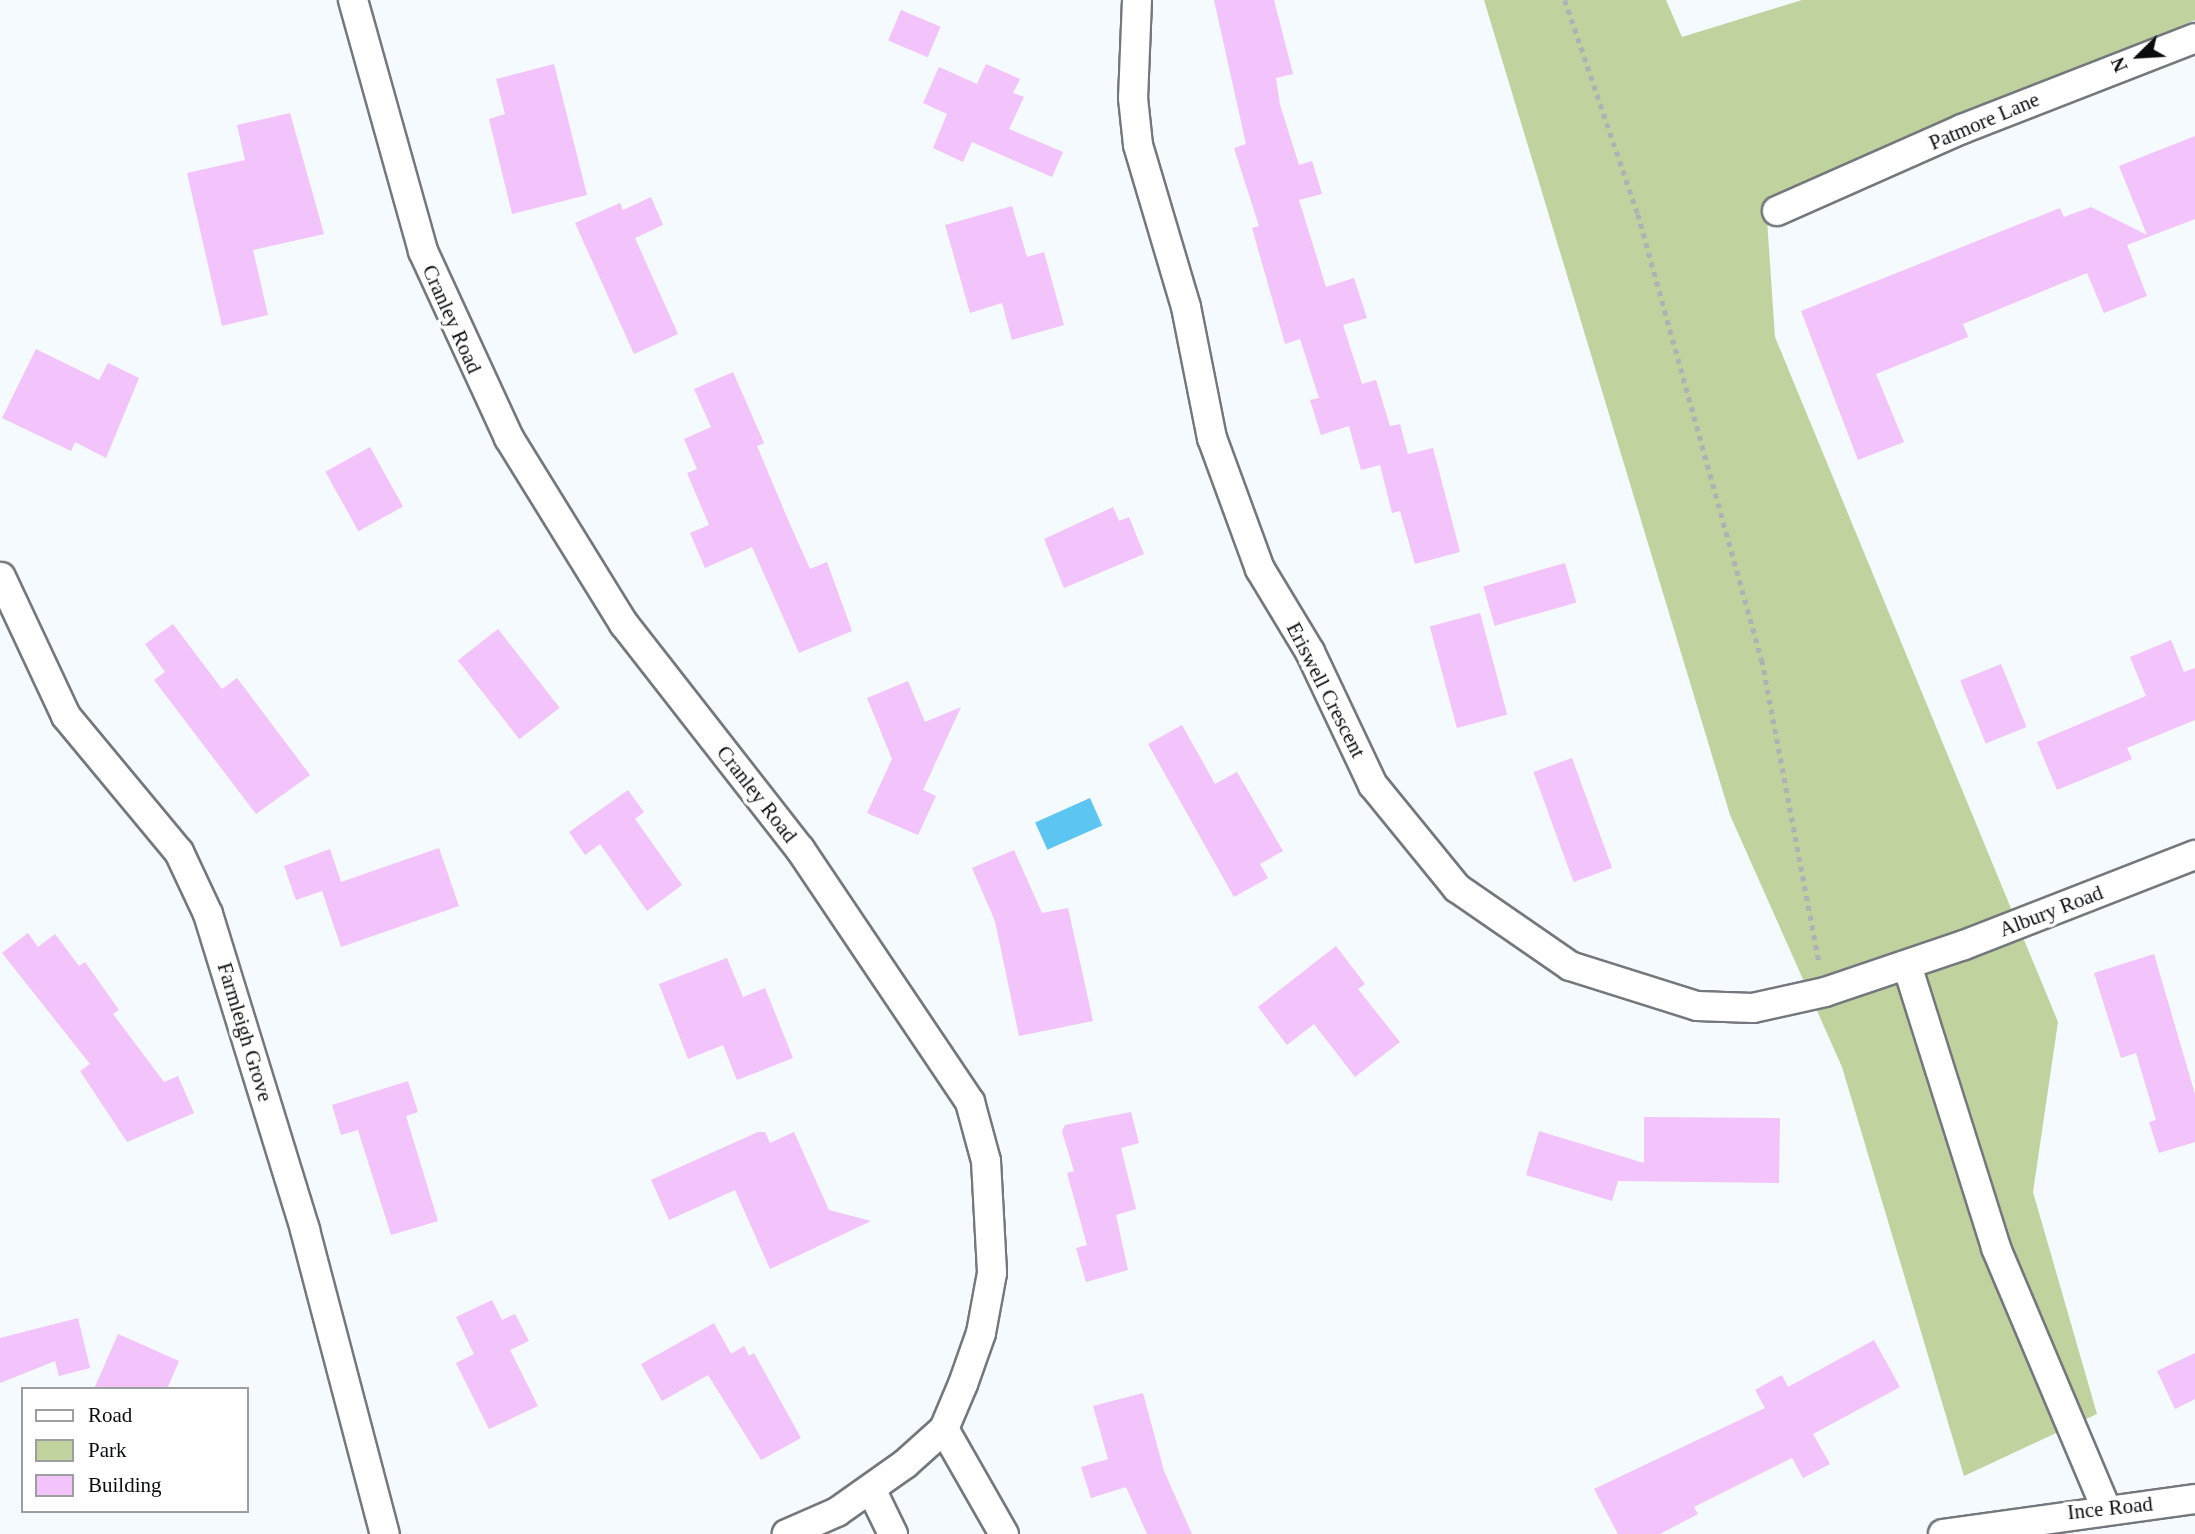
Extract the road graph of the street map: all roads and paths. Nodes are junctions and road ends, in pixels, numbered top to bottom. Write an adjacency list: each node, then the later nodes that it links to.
1 (353, 0): 10 (street, Cranley Road)
2 (1137, 0): 9 (street, Eriswell Crescent)
3 (1565, 0): 9 (path)
4 (2195, 38): 5 (street, Patmore Lane)
5 (1777, 211)
6 (1, 577): 14 (street, Farmleigh Grove)
7 (2195, 855): 8 (street, Albury Road)
8 (1906, 965): 9 (street, Eriswell Crescent); 13 (street)
9 (1825, 992)
10 (944, 1429): 11 (street, Cranley Road); 17 (street)
11 (872, 1491): 15 (street, Cranley Road); 16 (street)
12 (2195, 1499): 13 (street, Ince Road)
13 (2106, 1508): 18 (street, Ince Road)
14 (385, 1534)
15 (787, 1534)
16 (893, 1534)
17 (1004, 1534)
18 (1943, 1534)

